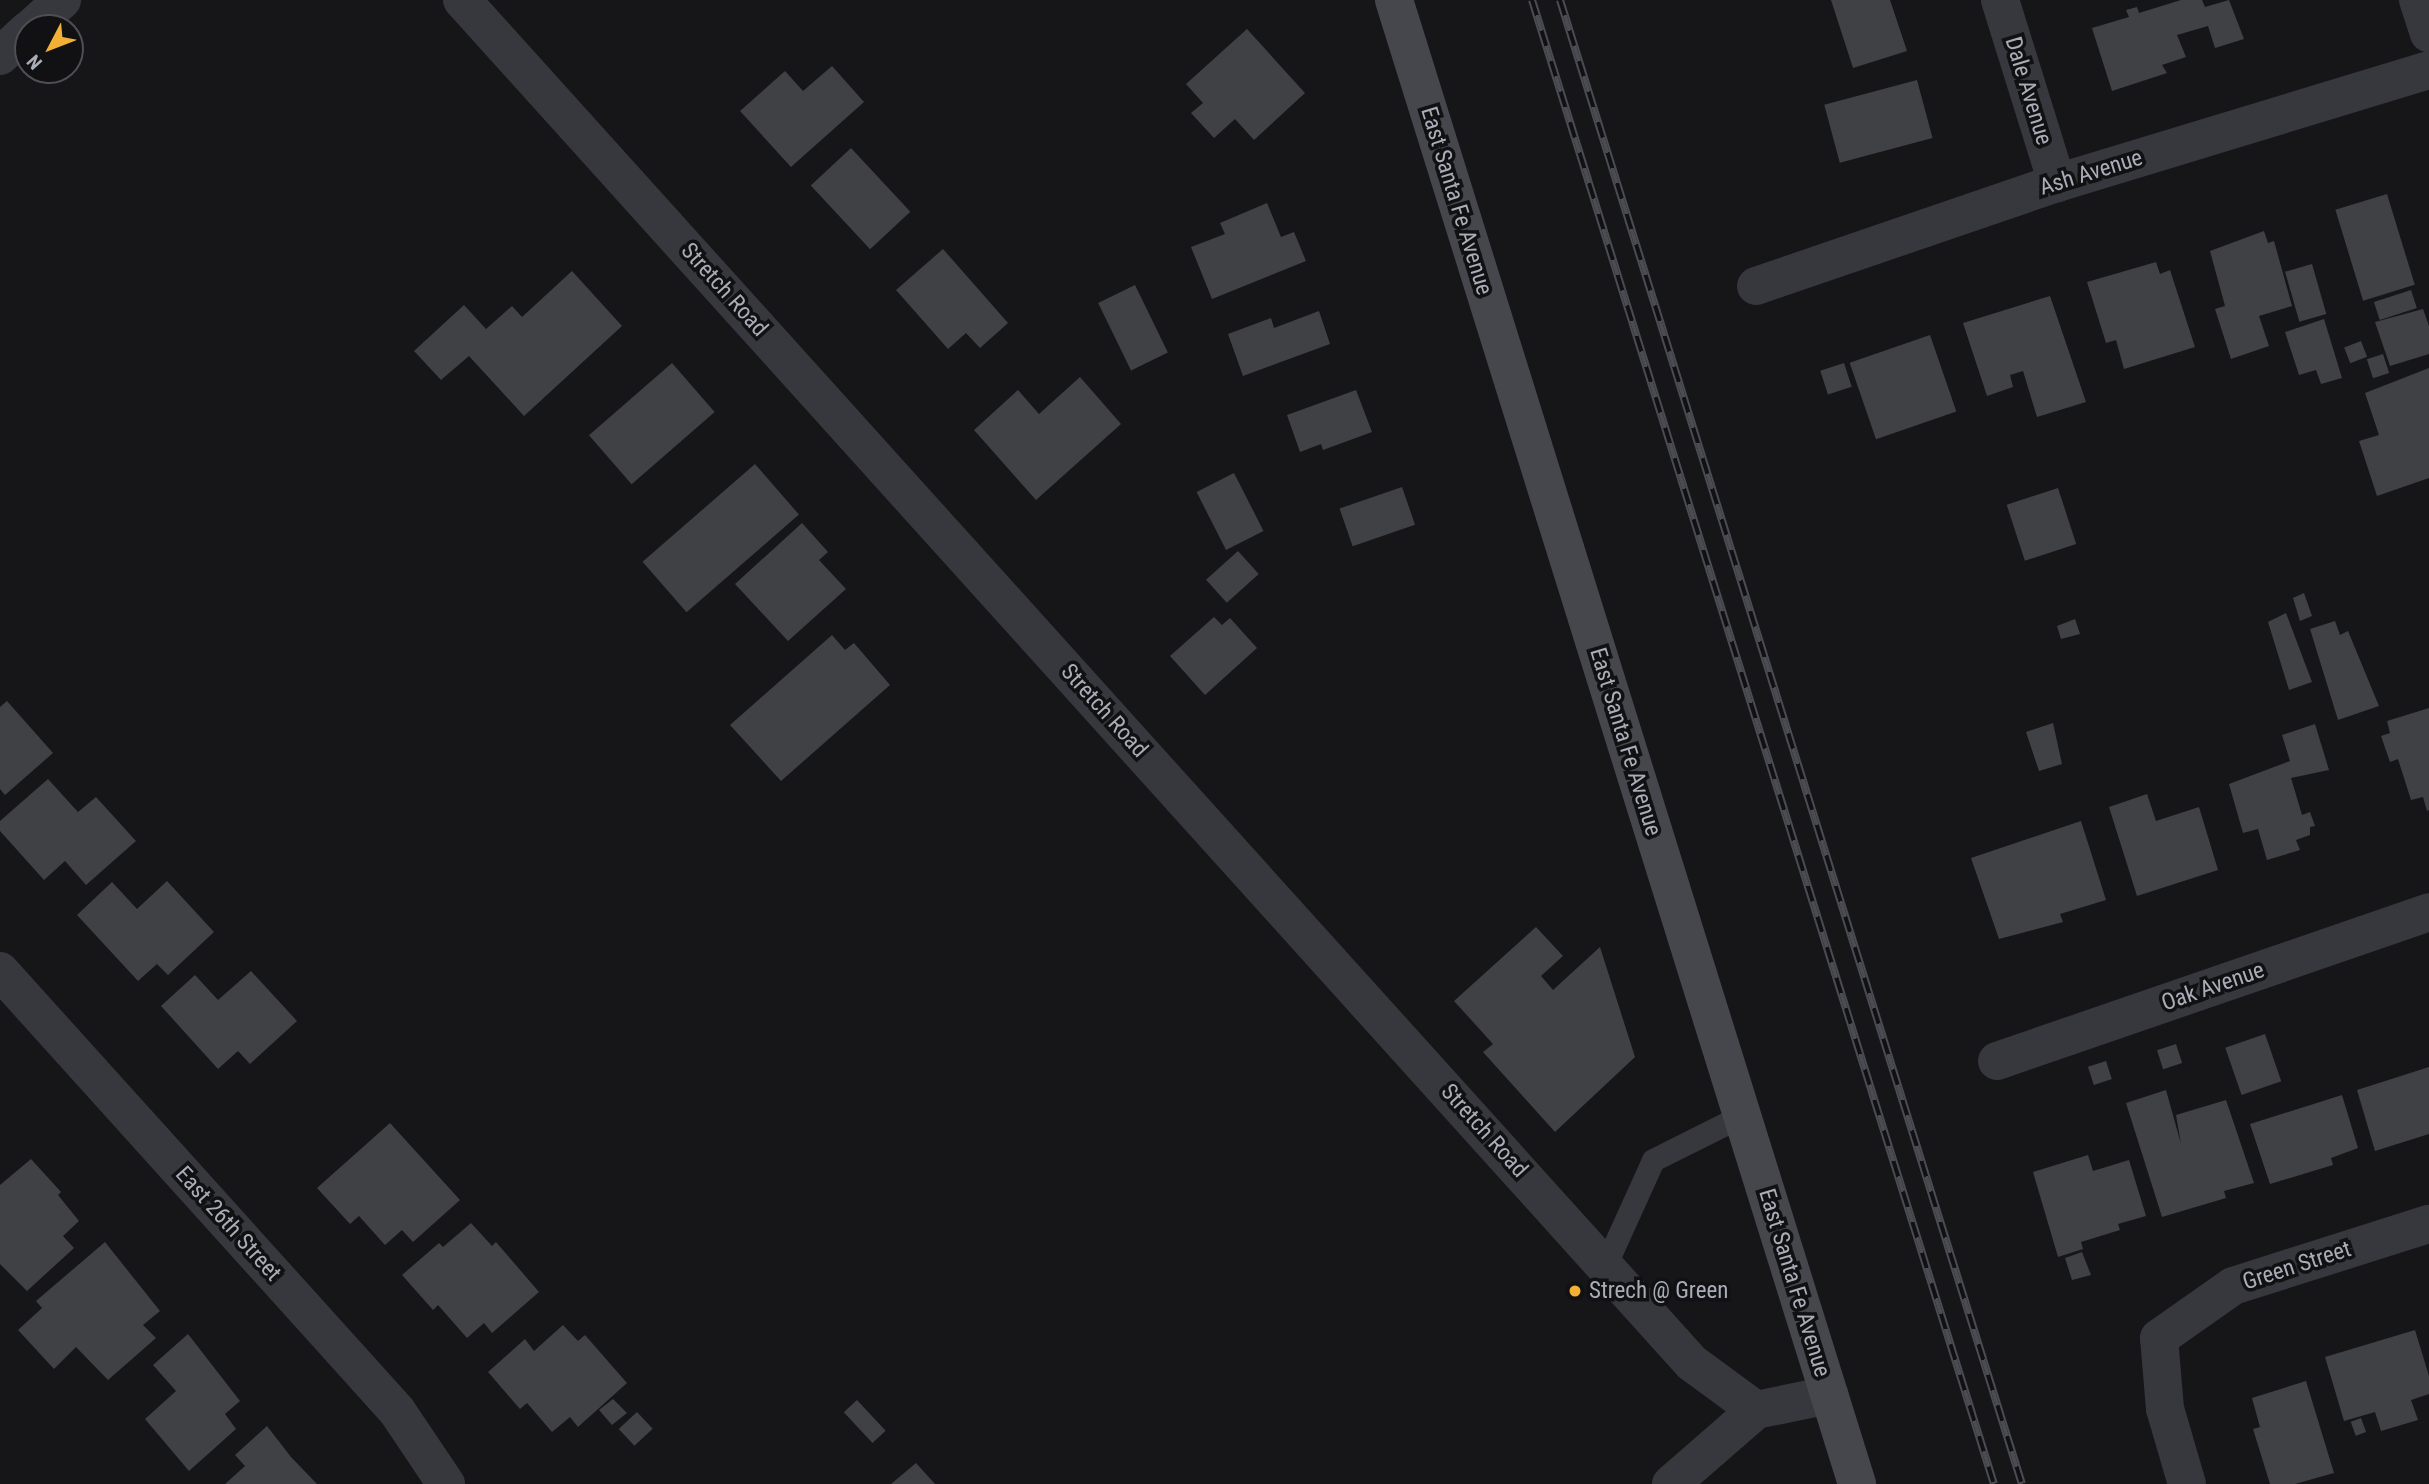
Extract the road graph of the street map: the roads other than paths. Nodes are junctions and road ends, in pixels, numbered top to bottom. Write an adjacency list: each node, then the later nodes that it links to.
1 (62, 0): 6 (street)
2 (462, 0): 18 (street, Stretch Road)
3 (1394, 0): 16 (street, East Santa Fe Avenue)
4 (2000, 0): 11 (street, Dale Avenue)
5 (2418, 0): 7 (street)
6 (46, 14)
7 (2429, 33)
8 (14, 43): 9 (street)
9 (0, 56)
10 (2429, 70): 11 (street, Ash Avenue)
11 (2057, 183): 12 (street, Ash Avenue)
12 (1756, 286)
13 (2429, 912): 15 (street, Oak Avenue)
14 (0, 971): 21 (street, East 26th Street)
15 (1997, 1061)
16 (1741, 1116): 18 (lane); 19 (street, East Santa Fe Avenue)
17 (2429, 1224): 24 (street, Green Street)
18 (1605, 1266): 20 (street, Stretch Road)
19 (1829, 1395): 20 (street); 23 (street, East Santa Fe Avenue)
20 (1756, 1410): 22 (street)
21 (446, 1484)
22 (1671, 1484)
23 (1857, 1484)
24 (2187, 1484)

